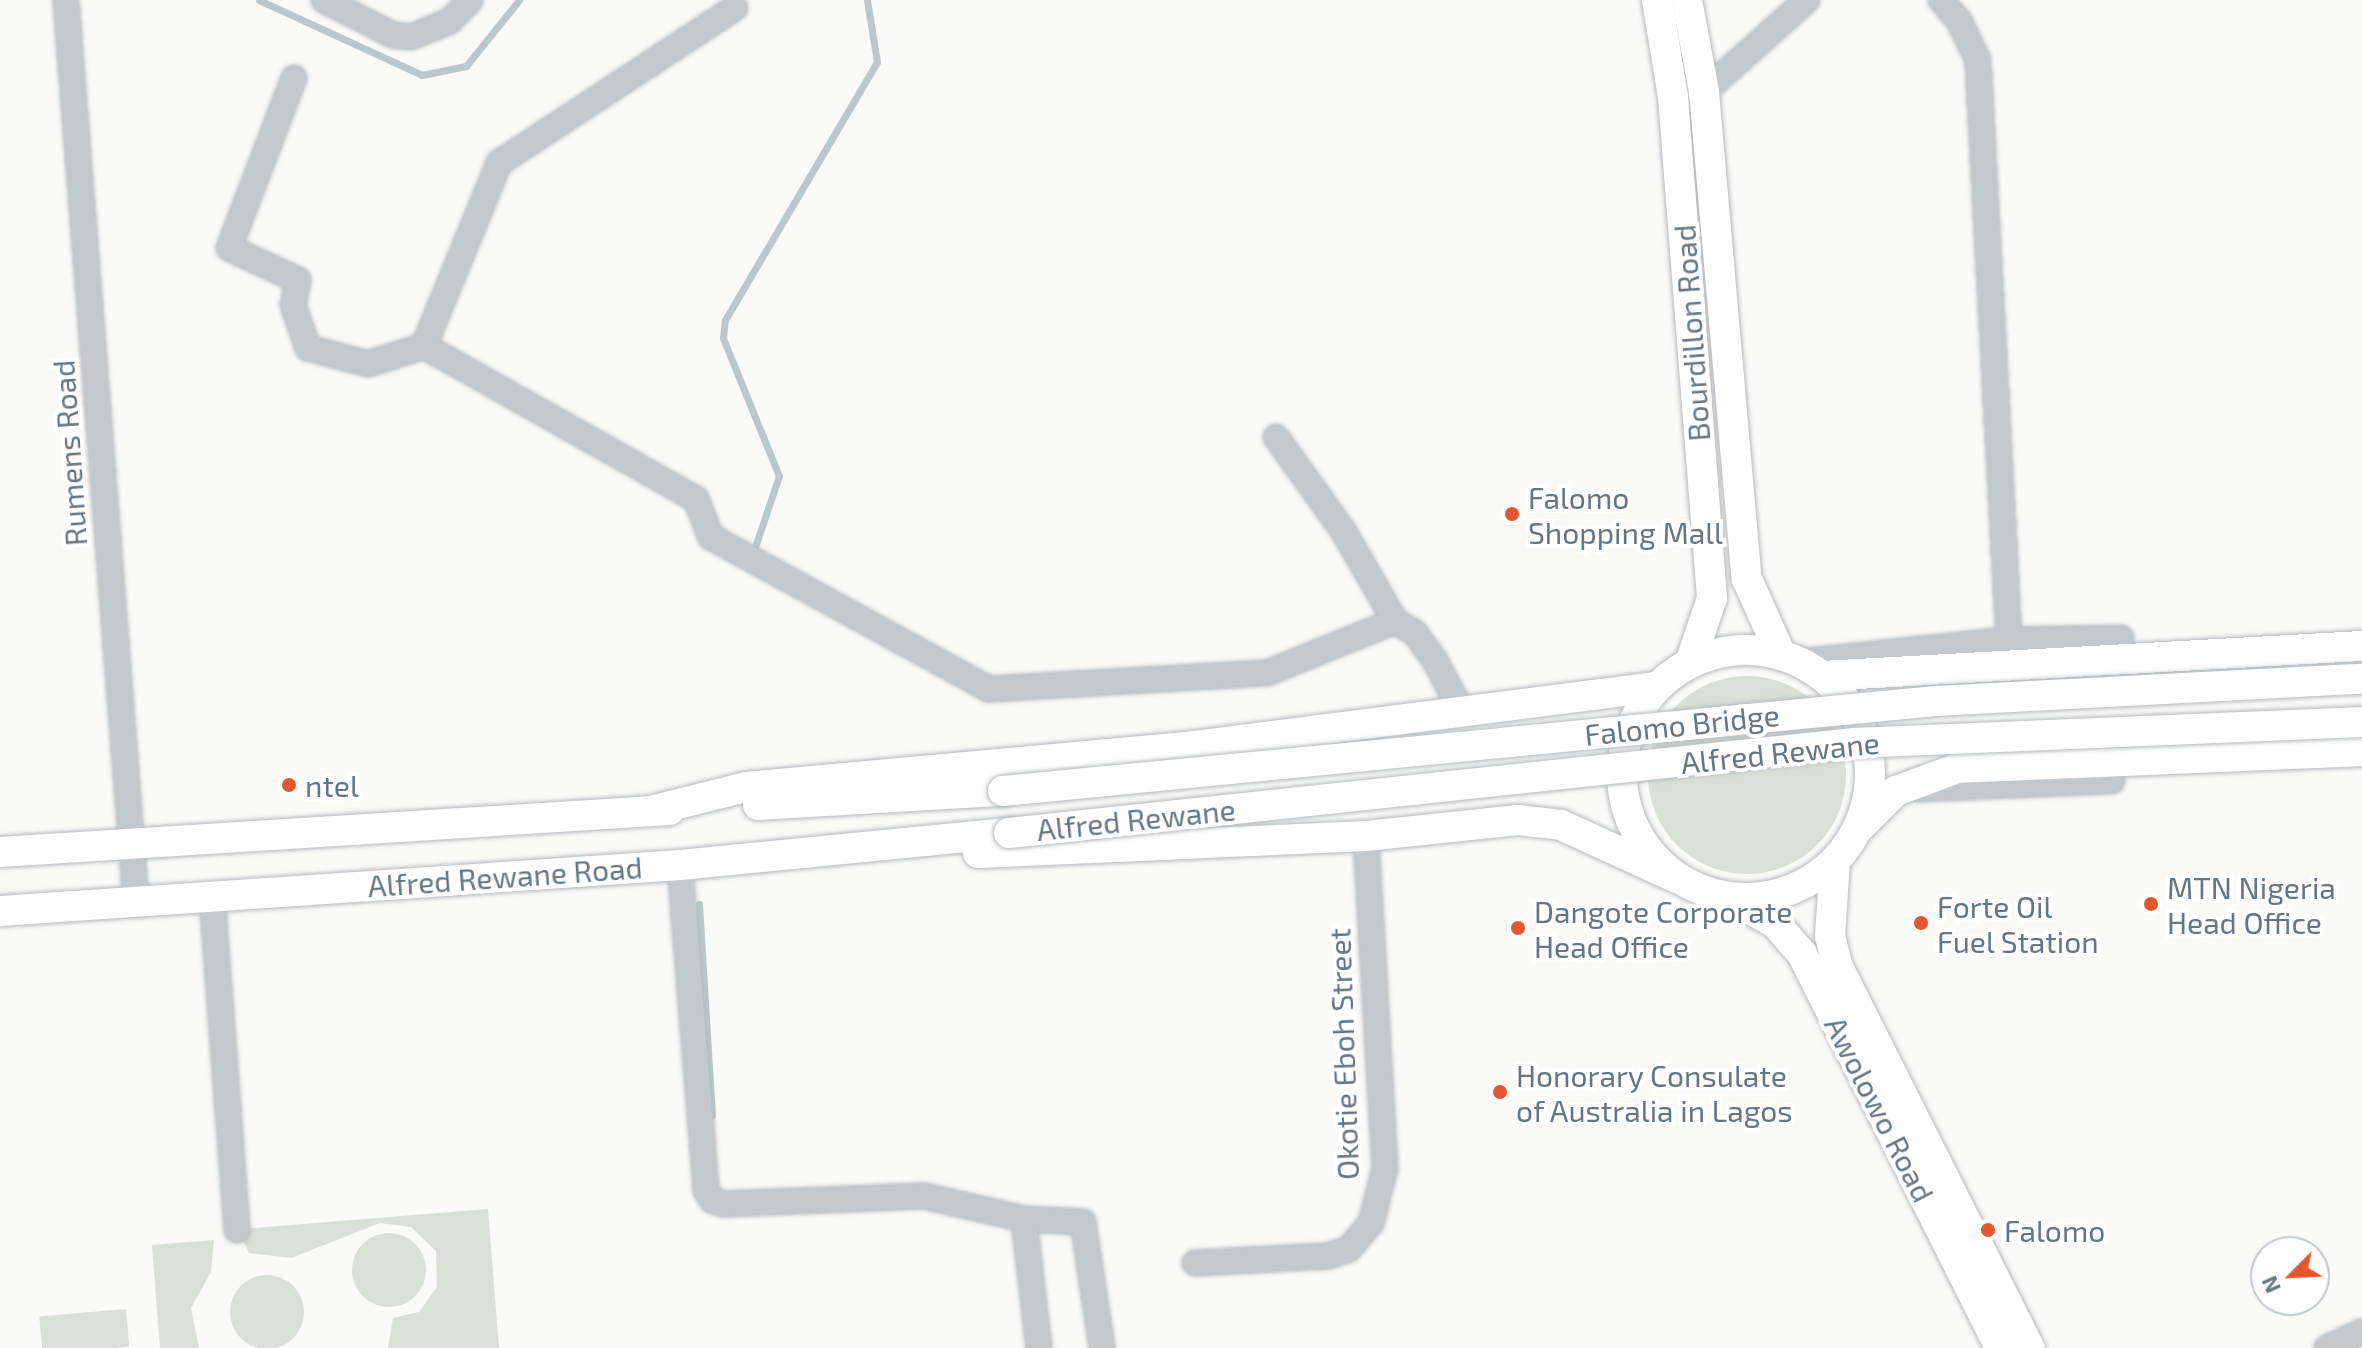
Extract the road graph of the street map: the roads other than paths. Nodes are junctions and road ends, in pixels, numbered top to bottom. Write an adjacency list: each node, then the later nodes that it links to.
1 (66, 0): 32 (street, Rumens Road)
2 (324, 0): 3 (street)
3 (470, 0)
4 (1657, 0): 11 (main road, Bourdillon Road)
5 (1687, 0): 10 (main road, Bourdillon Road)
6 (1807, 0): 10 (street)
7 (1941, 0): 16 (street)
8 (735, 8): 12 (street)
9 (294, 78): 12 (street)
10 (1704, 92): 11 (street); 19 (main road, Bourdillon Road)
11 (1673, 97): 18 (main road, Bourdillon Road)
12 (424, 346): 14 (street)
13 (1276, 437): 14 (street)
14 (1395, 621): 22 (street)
15 (2121, 638): 16 (street)
16 (2009, 640): 19 (street)
17 (2362, 646): 19 (main road)
18 (1690, 663): 19 (main road); 21 (main road)
19 (1801, 664): 29 (main road)
20 (2362, 679): 26 (main road, Falomo Bridge, bridge)
21 (1657, 687): 22 (main road); 36 (main road)
22 (1463, 713): 28 (main road)
23 (2362, 722): 30 (main road, Alfred Rewane, bridge)
24 (2362, 751): 27 (main road)
25 (2112, 781): 27 (street)
26 (1003, 791): 28 (main road, Alfred Rewane Road)
27 (1896, 791): 29 (main road)
28 (650, 811): 32 (main road, Alfred Rewane Road)
29 (1856, 832): 34 (main road)
30 (1009, 833): 35 (main road, Alfred Rewane Road)
31 (1366, 836): 35 (main road); 36 (main road); 43 (street, Okotie Eboh Street)
32 (131, 843): 33 (main road, Alfred Rewane Road); 39 (street, Rumens Road)
33 (0, 852)
34 (1835, 862): 38 (main road); 48 (main road, Awolowo Road)
35 (680, 865): 37 (main road, Alfred Rewane Road); 41 (street)
36 (1677, 878): 38 (main road)
37 (212, 896): 39 (main road, Alfred Rewane Road); 42 (street)
38 (1729, 898): 47 (main road, Awolowo Road)
39 (136, 901): 40 (main road, Alfred Rewane Road)
40 (0, 911)
41 (1024, 1219): 45 (street); 46 (street)
42 (237, 1230)
43 (1195, 1263)
44 (2362, 1332): 49 (street)
45 (1039, 1348)
46 (1102, 1348)
47 (2000, 1348)
48 (2030, 1348)
49 (2327, 1348)

